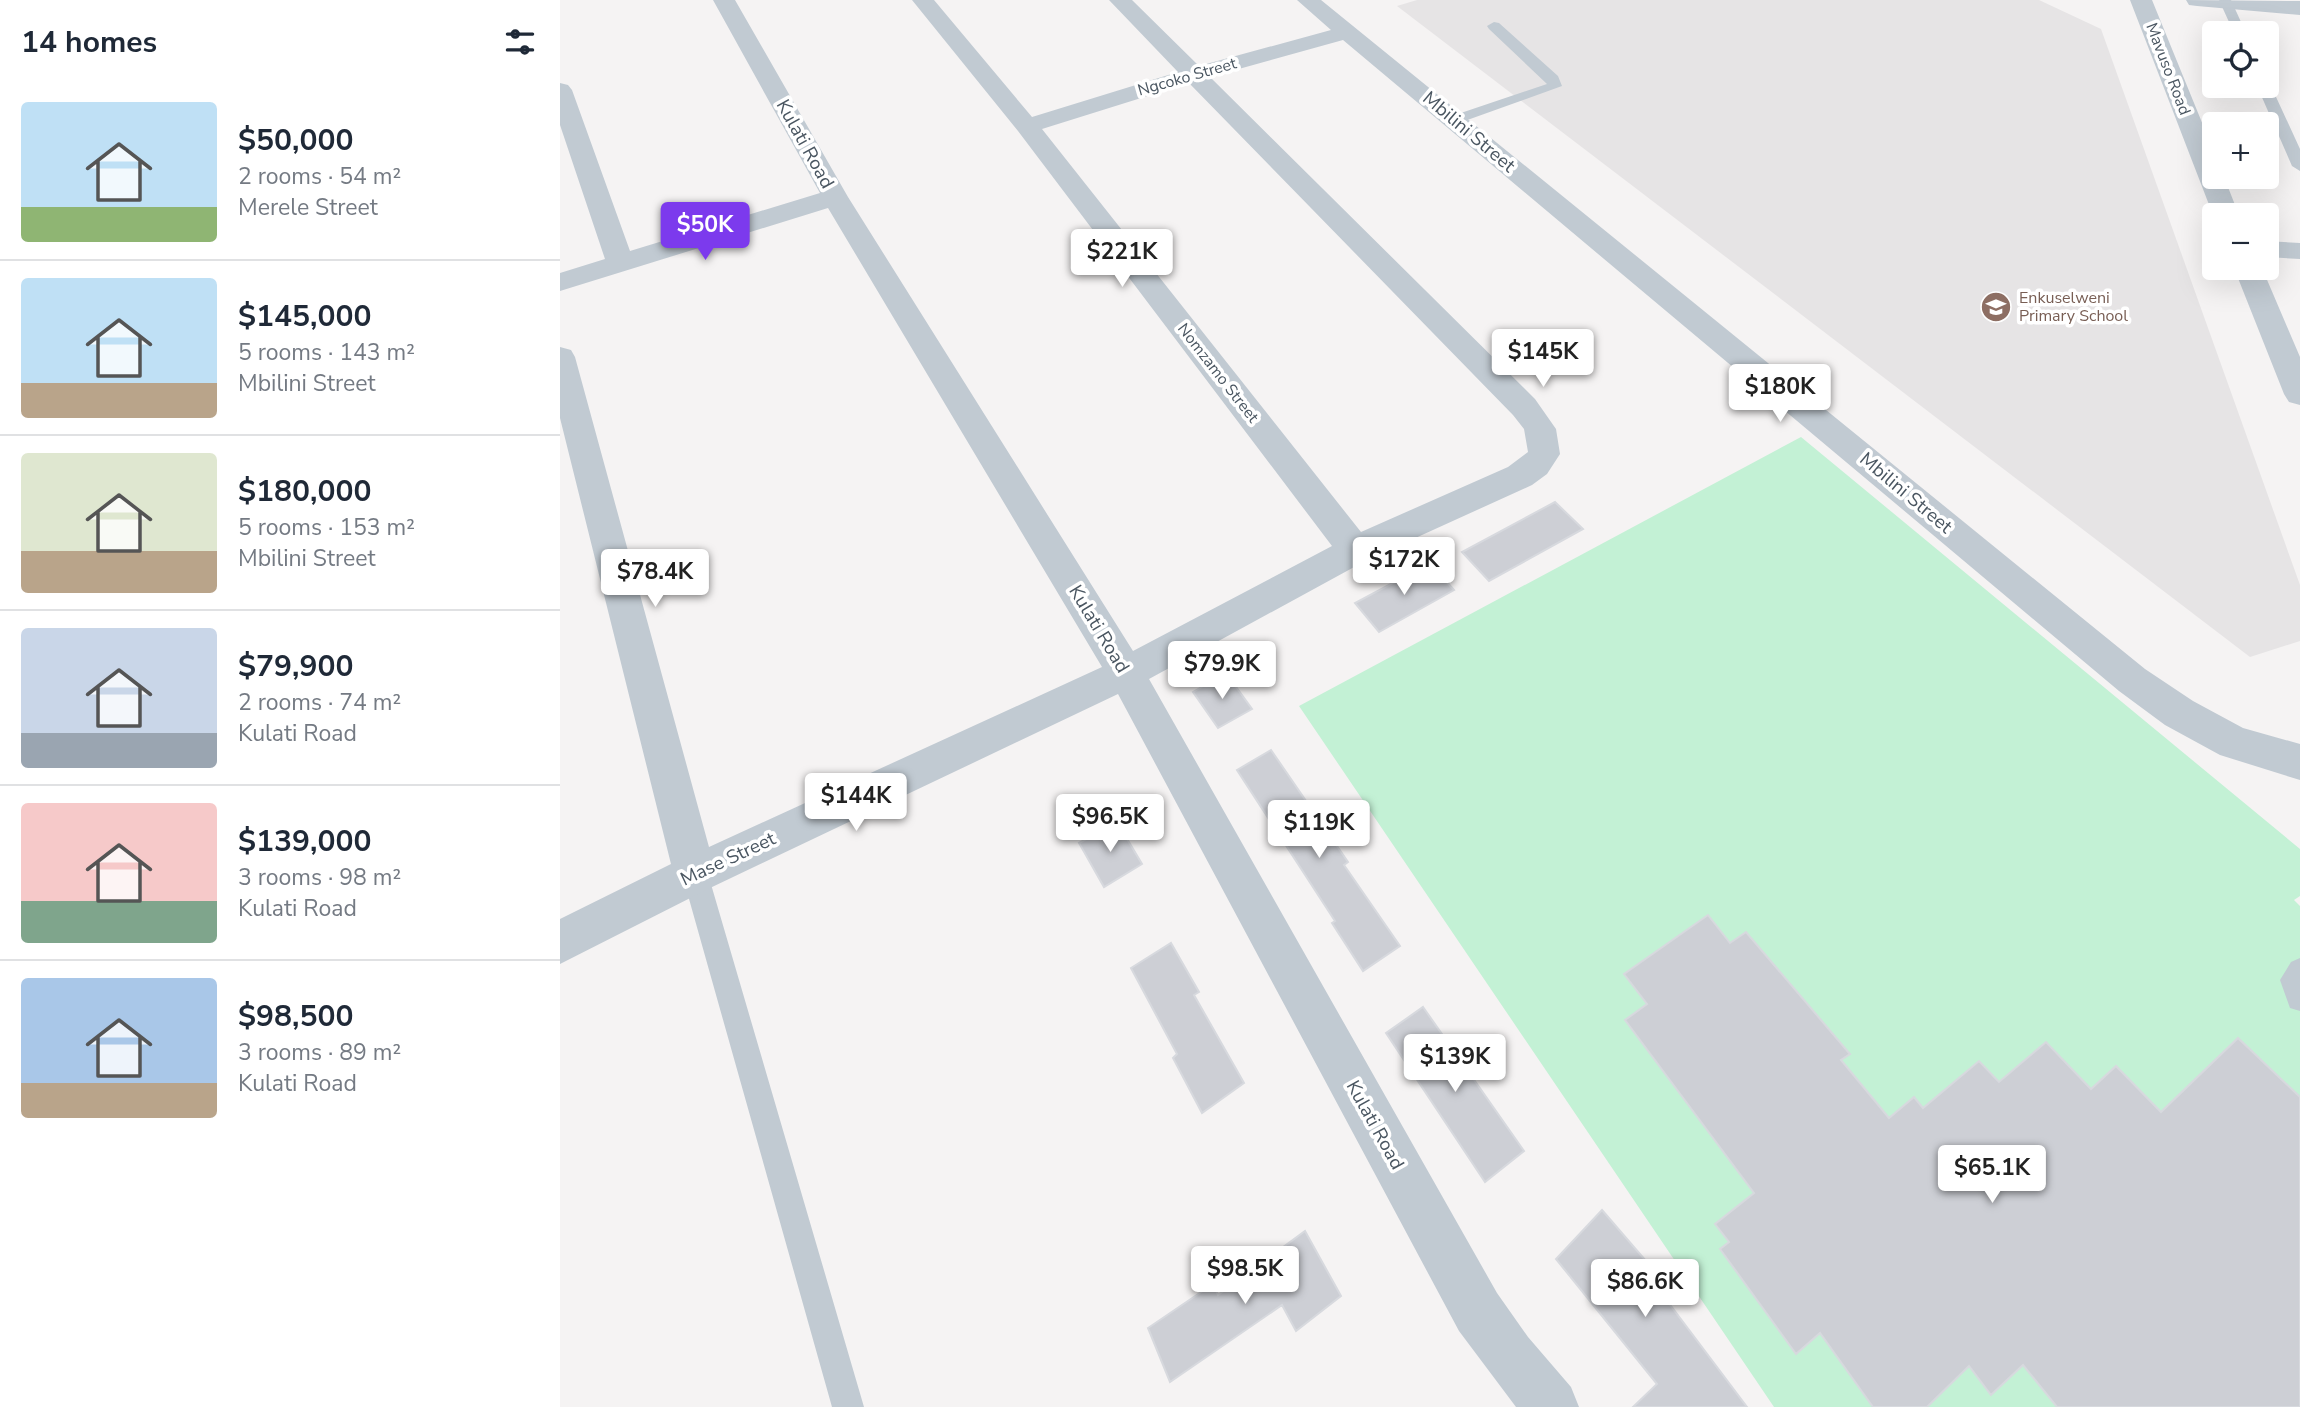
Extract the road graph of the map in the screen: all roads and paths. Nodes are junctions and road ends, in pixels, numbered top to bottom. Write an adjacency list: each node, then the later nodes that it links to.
1 (724, 0): 18 (street, Kulati Road)
2 (923, 0): 16 (street, Nomzamo Street)
3 (1120, 0): 12 (street)
4 (1308, 0): 11 (street, Mbilini Street)
5 (2141, 0): 19 (street, Mavuso Road)
6 (2197, 0): 7 (street)
7 (2225, 1): 8 (street); 9 (lane)
8 (2300, 8)
9 (2234, 21)
10 (1494, 26): 15 (lane)
11 (1348, 33): 12 (street, Ngcoko Street); 15 (street, Mbilini Street)
12 (1195, 74): 16 (street, Ngcoko Street); 27 (street, Mase Street)
13 (560, 90): 22 (street)
14 (2269, 98): 17 (lane)
15 (1454, 120): 29 (street, Mbilini Street)
16 (1027, 126): 27 (street, Nomzamo Street)
17 (2300, 166)
18 (835, 197): 22 (street); 28 (street, Kulati Road)
19 (2221, 203)
20 (2279, 250): 21 (street)
21 (2300, 251)
22 (620, 262): 24 (street)
23 (2253, 280): 26 (street)
24 (560, 282)
25 (560, 357): 30 (street)
26 (2300, 394)
27 (1355, 550): 28 (street, Mase Street)
28 (1126, 673): 30 (street, Mase Street); 35 (street, Kulati Road)
29 (2300, 762)
30 (695, 874): 31 (street, Mase Street); 34 (lane)
31 (560, 942)
32 (2300, 971): 33 (lane)
33 (2300, 998)
34 (848, 1407)
35 (1551, 1407)

